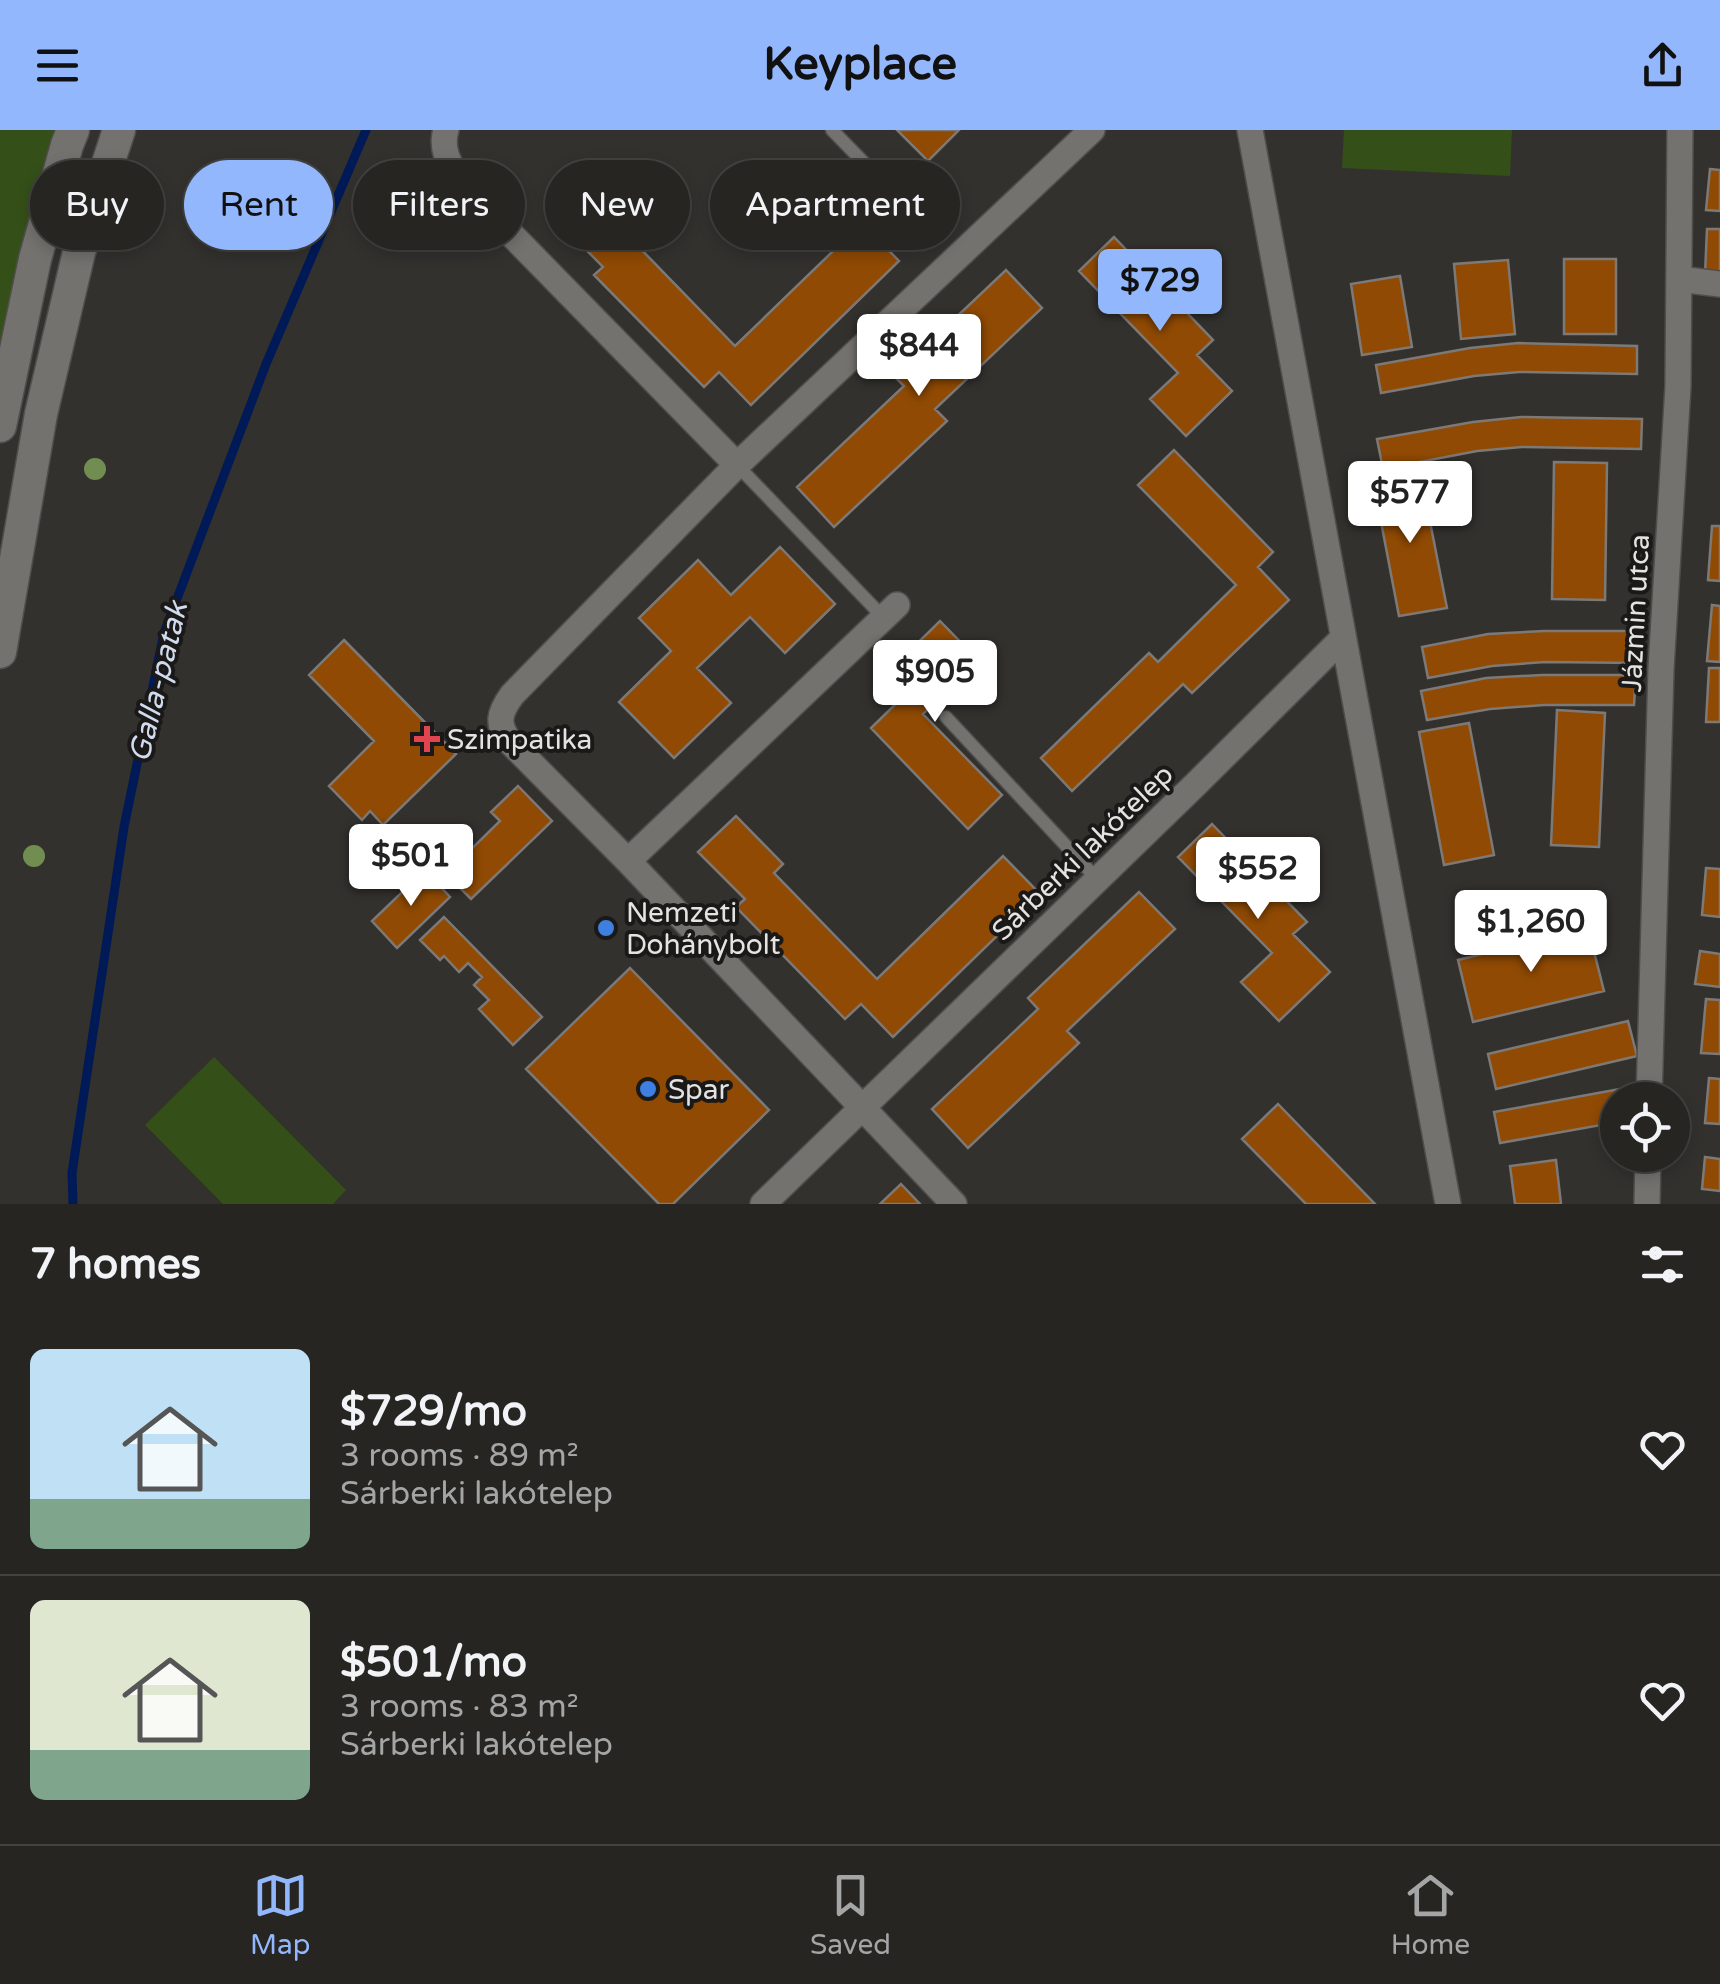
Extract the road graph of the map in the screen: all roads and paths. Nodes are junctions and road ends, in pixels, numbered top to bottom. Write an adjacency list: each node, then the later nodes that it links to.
1 (73, 130): 11 (street)
2 (119, 130): 13 (street)
3 (446, 130): 12 (street)
4 (832, 130): 8 (lane)
5 (1092, 130): 12 (street)
6 (1250, 130): 15 (street)
7 (1680, 130): 9 (street, Jázmin utca)
8 (861, 160)
9 (1679, 279): 10 (street); 20 (street, Jázmin utca)
10 (1720, 284)
11 (0, 426)
12 (738, 466): 14 (lane); 18 (street)
13 (4, 595): 16 (street)
14 (890, 611): 18 (street)
15 (1343, 638): 19 (street, Sárberki lakótelep); 25 (street)
16 (0, 652)
17 (946, 716): 19 (lane)
18 (628, 861): 21 (street)
19 (1097, 879): 21 (street, Sárberki lakótelep)
20 (1650, 1082)
21 (862, 1107): 23 (street, Sárberki lakótelep); 24 (street)
22 (1647, 1172): 26 (street)
23 (763, 1204)
24 (954, 1204)
25 (1448, 1204)
26 (1646, 1204)

